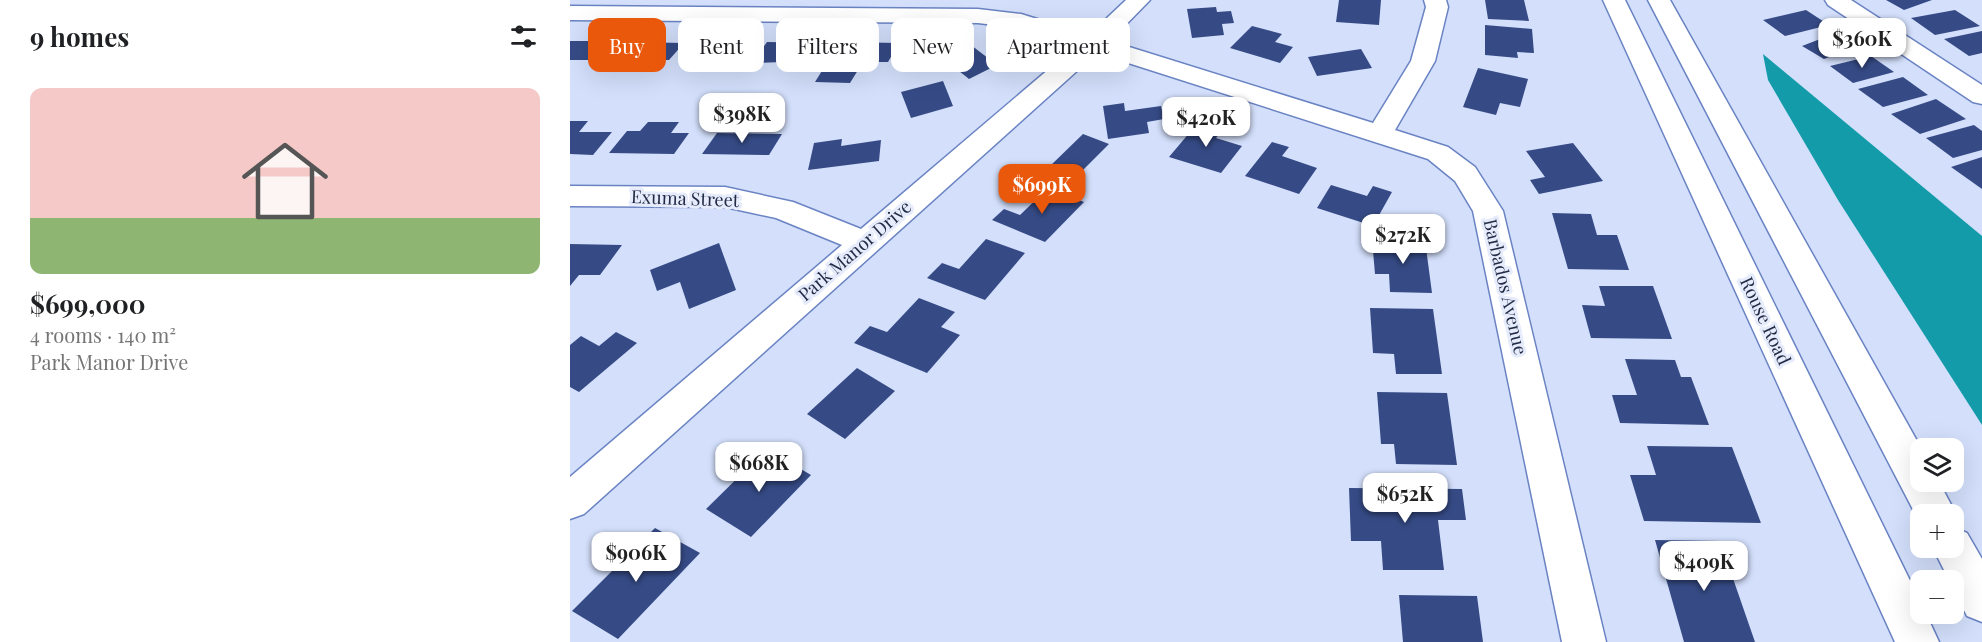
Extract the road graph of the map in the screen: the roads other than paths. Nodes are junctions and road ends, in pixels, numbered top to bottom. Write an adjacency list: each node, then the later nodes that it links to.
1 (1139, 0): 8 (street, Park Manor Drive)
2 (1435, 0): 12 (street)
3 (1614, 0): 20 (street, Rouse Road)
4 (1659, 0): 16 (street)
5 (1836, 0): 11 (street)
6 (570, 13): 7 (street, Barbados Avenue)
7 (995, 18)
8 (1120, 18)
9 (1130, 55): 12 (street, Barbados Avenue)
10 (1061, 72): 14 (street, Park Manor Drive)
11 (1982, 96)
12 (1380, 133): 19 (street, Barbados Avenue)
13 (570, 196): 14 (street, Exuma Street)
14 (865, 243): 15 (street, Park Manor Drive)
15 (570, 501)
16 (1931, 504)
17 (1959, 558): 18 (street)
18 (1982, 601)
19 (1584, 642)
20 (1917, 642)

